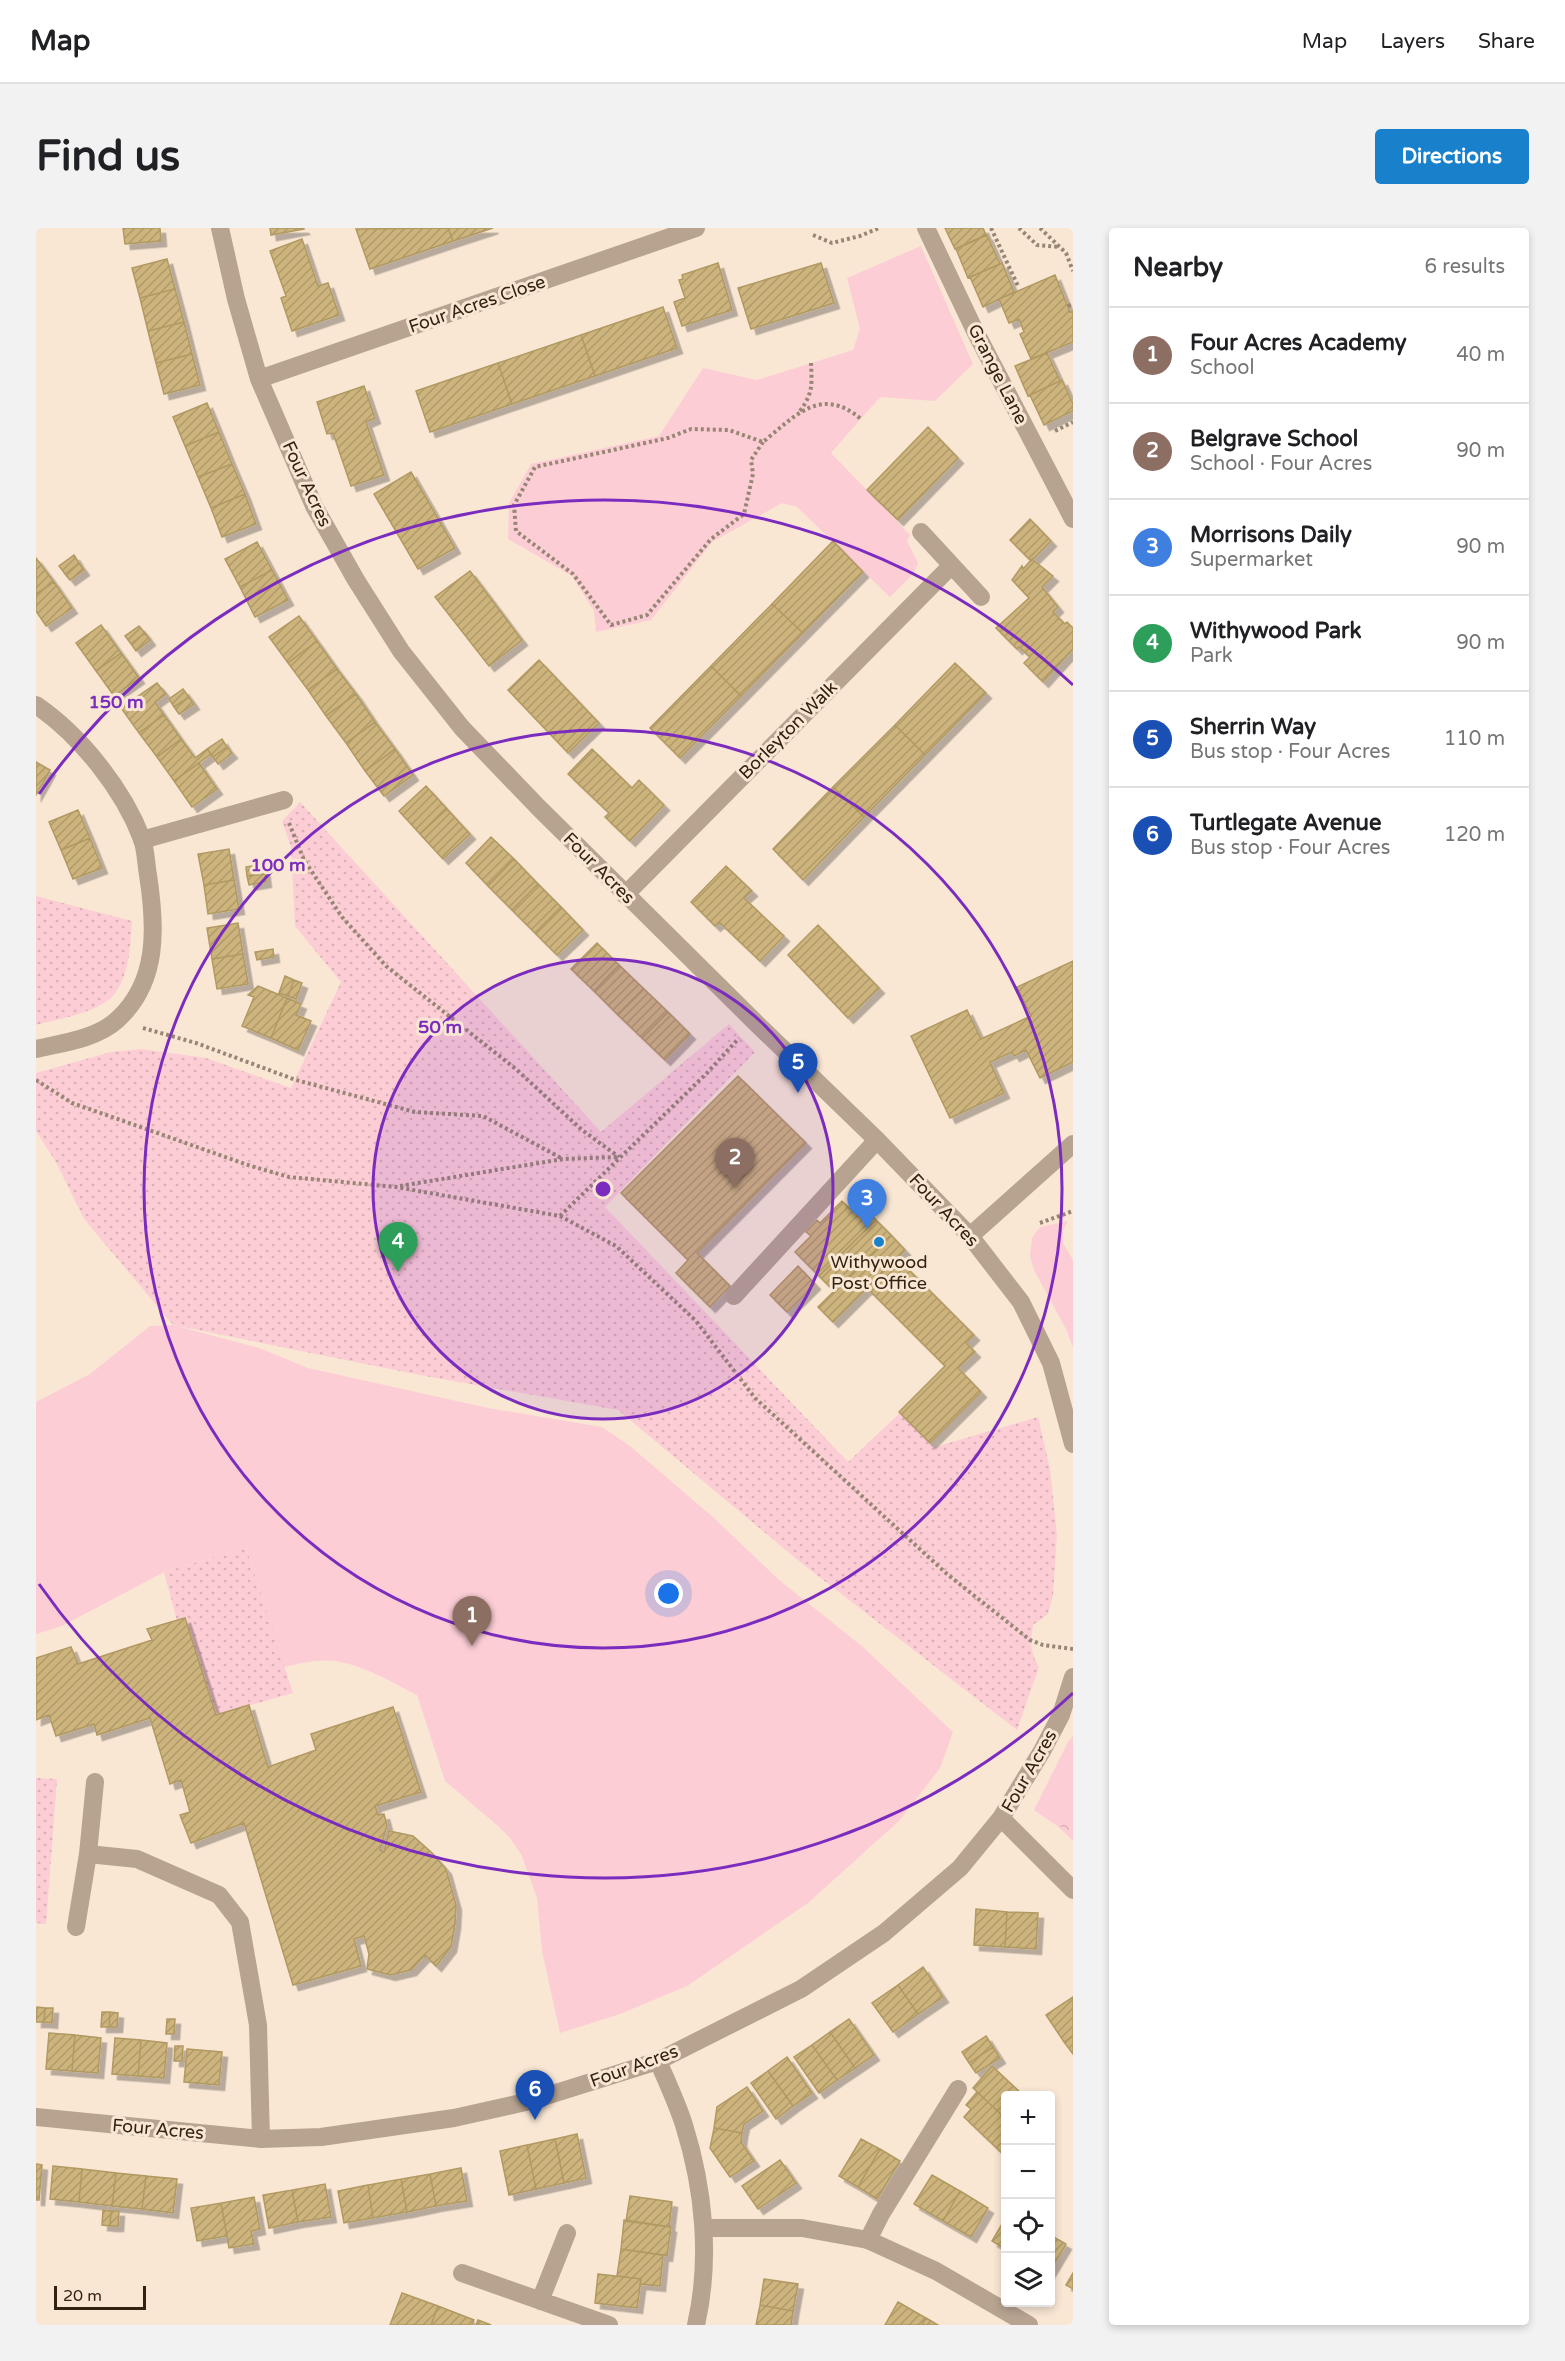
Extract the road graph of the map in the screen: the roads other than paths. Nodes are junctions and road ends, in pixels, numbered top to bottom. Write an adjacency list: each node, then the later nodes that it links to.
1 (220, 228): 4 (street, Four Acres)
2 (696, 228): 4 (street, Four Acres Close)
3 (926, 228): 5 (street, Grange Lane)
4 (259, 379): 12 (street, Four Acres)
5 (1073, 519)
6 (921, 532): 7 (street)
7 (951, 566): 8 (street); 12 (street, Borleyton Walk)
8 (981, 597)
9 (36, 705): 11 (street)
10 (279, 801): 11 (street)
11 (142, 840): 13 (street)
12 (625, 895): 14 (street, Four Acres)
13 (36, 1049)
14 (877, 1140): 16 (street, Four Acres); 17 (street)
15 (1073, 1144): 16 (street)
16 (970, 1236): 18 (street, Four Acres)
17 (734, 1296)
18 (1073, 1444)
19 (1073, 1679): 21 (street, Four Acres)
20 (95, 1782): 22 (street)
21 (1001, 1818): 23 (street); 25 (street, Four Acres)
22 (88, 1854): 24 (street); 28 (street)
23 (1073, 1890)
24 (76, 1927)
25 (658, 2061): 28 (street, Four Acres); 29 (street)
26 (958, 2089): 31 (street)
27 (36, 2117): 28 (street, Four Acres)
28 (261, 2139)
29 (704, 2228): 31 (street); 35 (street)
30 (567, 2233): 33 (street)
31 (868, 2240): 36 (street)
32 (462, 2273): 33 (street)
33 (540, 2301): 34 (street)
34 (609, 2325)
35 (696, 2325)
36 (1029, 2325)

